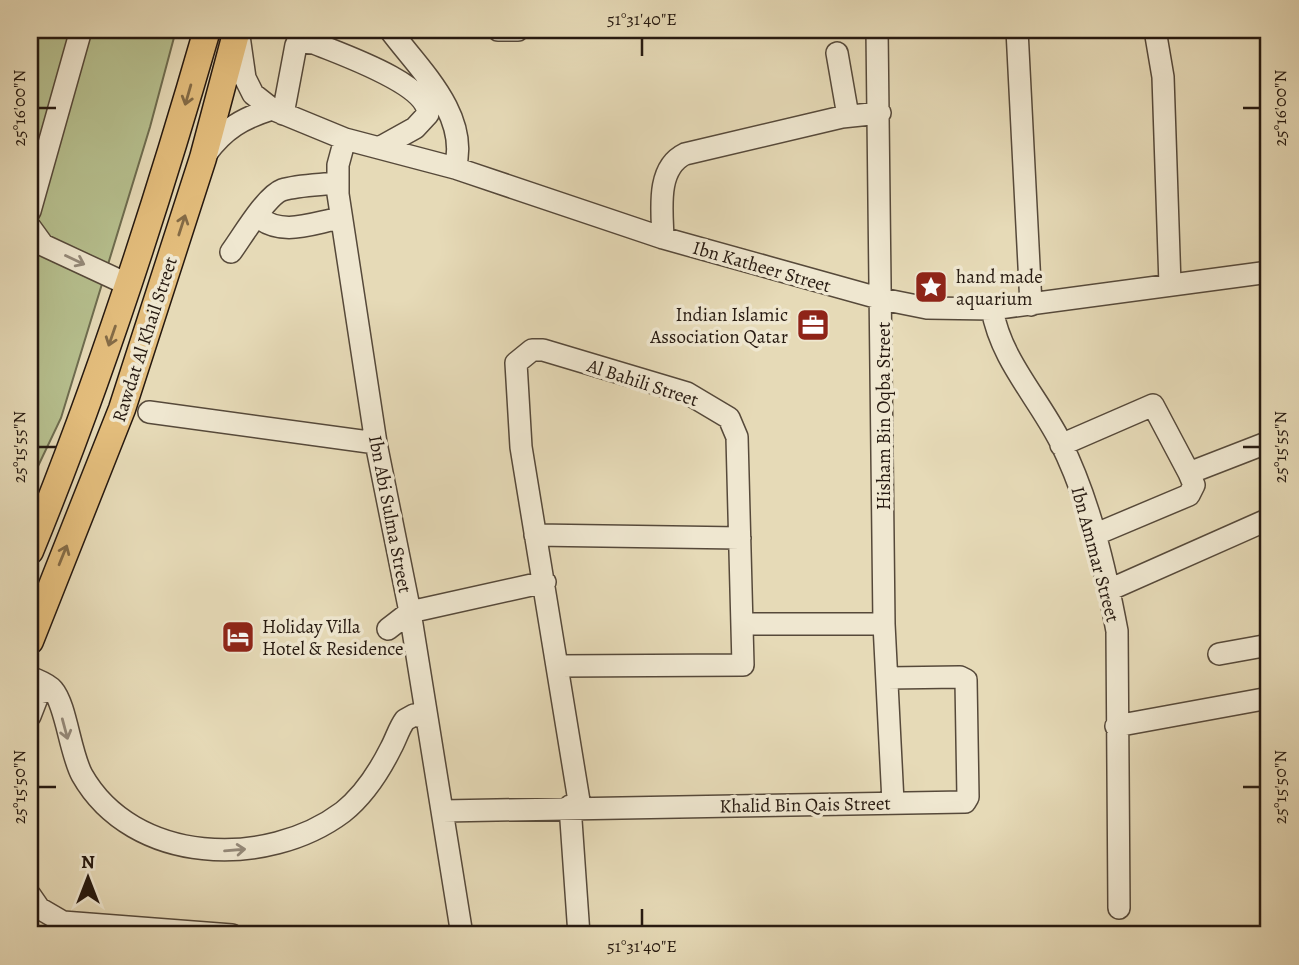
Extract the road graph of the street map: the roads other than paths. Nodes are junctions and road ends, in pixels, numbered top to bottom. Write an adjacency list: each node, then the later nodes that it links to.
1 (81, 30): 19 (street)
2 (207, 30): 26 (main road, Rawdat Al Khail Street, one-way to 26)
3 (237, 30): 11 (street, Ibn Katheer Street); 16 (main road, Rawdat Al Khail Street)
4 (390, 30): 17 (street)
5 (498, 30): 6 (street)
6 (518, 30)
7 (877, 30): 12 (street, Hisham Bin Oqba Street)
8 (1017, 30): 29 (street)
9 (1155, 30): 27 (street)
10 (837, 53): 13 (street)
11 (277, 112): 14 (street, Ibn Katheer Street); 15 (street); 16 (street)
12 (880, 113): 13 (street); 28 (street, Hisham Bin Oqba Street)
13 (848, 117): 23 (street)
14 (345, 138): 15 (street, Ibn Katheer Street); 18 (street, Ibn Abi Sulma Street)
15 (379, 148): 17 (street, Ibn Katheer Street)
16 (204, 158): 47 (main road, Rawdat Al Khail Street, one-way to 16)
17 (455, 168): 23 (street, Ibn Katheer Street)
18 (336, 183): 20 (street); 21 (street, Ibn Abi Sulma Street)
19 (30, 211)
20 (258, 217): 21 (street); 24 (street)
21 (341, 218): 33 (street, Ibn Abi Sulma Street)
22 (30, 227): 26 (street, one-way to 26)
23 (663, 238): 28 (street, Ibn Katheer Street)
24 (231, 253)
25 (1269, 272): 27 (street, Ibn Katheer Street)
26 (129, 285): 40 (main road, Rawdat Al Khail Street, one-way to 40)
27 (1170, 285): 29 (street, Ibn Katheer Street)
28 (882, 299): 30 (street, Ibn Katheer Street); 45 (street, Hisham Bin Oqba Street)
29 (1031, 305): 30 (street, Ibn Katheer Street)
30 (992, 309): 34 (street, Ibn Ammar Street)
31 (149, 412): 33 (street)
32 (1269, 442): 35 (street)
33 (376, 443): 43 (street, Ibn Abi Sulma Street)
34 (1062, 445): 35 (street); 38 (street, Ibn Ammar Street)
35 (1189, 473): 38 (street)
36 (1269, 519): 42 (street)
37 (535, 535): 39 (street); 39 (street, Al Bahili Street); 41 (street, Al Bahili Street)
38 (1094, 535): 42 (street, Ibn Ammar Street)
39 (740, 538): 44 (street, Al Bahili Street)
40 (30, 551)
41 (545, 582): 43 (street); 50 (street, Al Bahili Street)
42 (1109, 590): 57 (street, Ibn Ammar Street)
43 (410, 612): 46 (street); 56 (street, Ibn Abi Sulma Street)
44 (743, 624): 45 (street); 50 (street, Al Bahili Street)
45 (884, 624): 52 (street, Hisham Bin Oqba Street)
46 (388, 629)
47 (30, 641)
48 (1269, 645): 49 (street)
49 (1219, 654)
50 (558, 666): 59 (street, Al Bahili Street)
51 (30, 677): 53 (street)
52 (887, 678): 58 (street, Hisham Bin Oqba Street); 58 (street, Khalid Bin Qais Street)
53 (53, 690): 55 (street); 56 (street, one-way to 56)
54 (1269, 698): 57 (street)
55 (30, 716)
56 (428, 718): 60 (street, Ibn Abi Sulma Street)
57 (1116, 726): 62 (street, Ibn Ammar Street)
58 (893, 802): 59 (street, Khalid Bin Qais Street)
59 (575, 807): 60 (street, Khalid Bin Qais Street); 65 (street, Al Bahili Street)
60 (443, 811): 63 (street, Ibn Abi Sulma Street)
61 (30, 895): 64 (street)
62 (1119, 908)
63 (461, 934)
64 (233, 935)
65 (579, 935)

